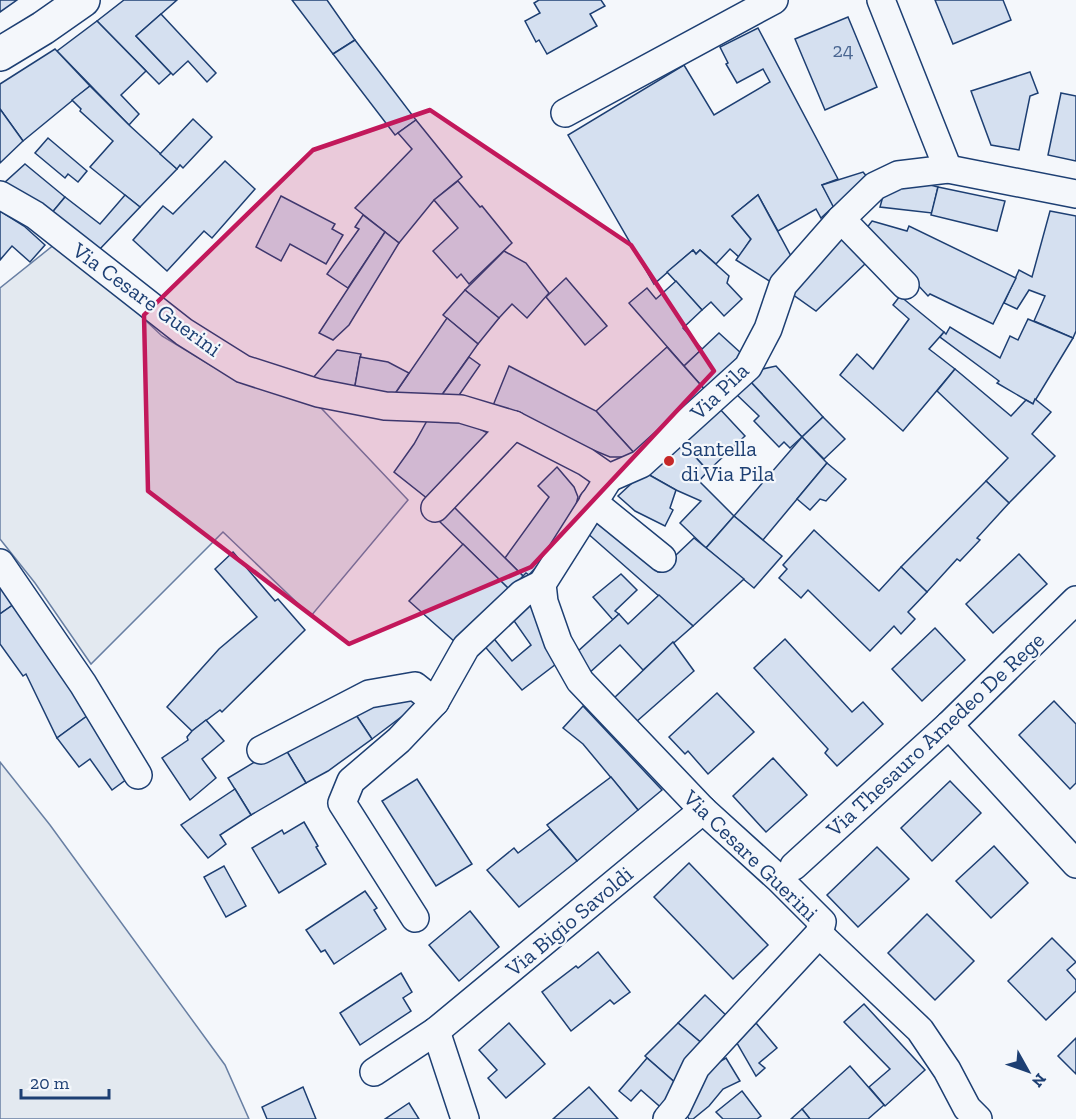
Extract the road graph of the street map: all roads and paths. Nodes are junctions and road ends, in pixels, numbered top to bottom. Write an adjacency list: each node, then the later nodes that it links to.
1 (83, 0): 4 (street)
2 (774, 0): 5 (street)
3 (880, 0): 6 (street)
4 (0, 54)
5 (565, 113)
6 (948, 169): 7 (street, Via Pila); 9 (street, Via Pila)
7 (1076, 194)
8 (0, 195): 11 (street, Via Cesare Guerini)
9 (841, 219): 10 (street); 12 (street, Via Pila)
10 (905, 285)
11 (514, 425): 12 (street, Via Cesare Guerini); 14 (street)
12 (609, 478): 13 (street)
13 (592, 502): 15 (street); 17 (street)
14 (435, 508)
15 (662, 558)
16 (0, 563): 22 (street)
17 (542, 584): 19 (street); 23 (street, Via Cesare Guerini)
18 (1076, 600): 20 (street, Via Thesauro Amedeo De Rege)
19 (435, 702): 21 (street); 26 (street)
20 (949, 725): 24 (street); 25 (street, Via Thesauro Amedeo De Rege)
21 (261, 750)
22 (138, 775)
23 (703, 810): 27 (street, Via Cesare Guerini); 28 (street, Via Bigio Savoldi)
24 (1076, 864)
25 (794, 866)
26 (415, 918)
27 (819, 934): 31 (street, Via Cesare Guerini); 32 (street)
28 (436, 1031): 29 (street, Via Bigio Savoldi); 30 (street)
29 (374, 1072)
30 (465, 1119)
31 (667, 1119)
32 (978, 1119)

